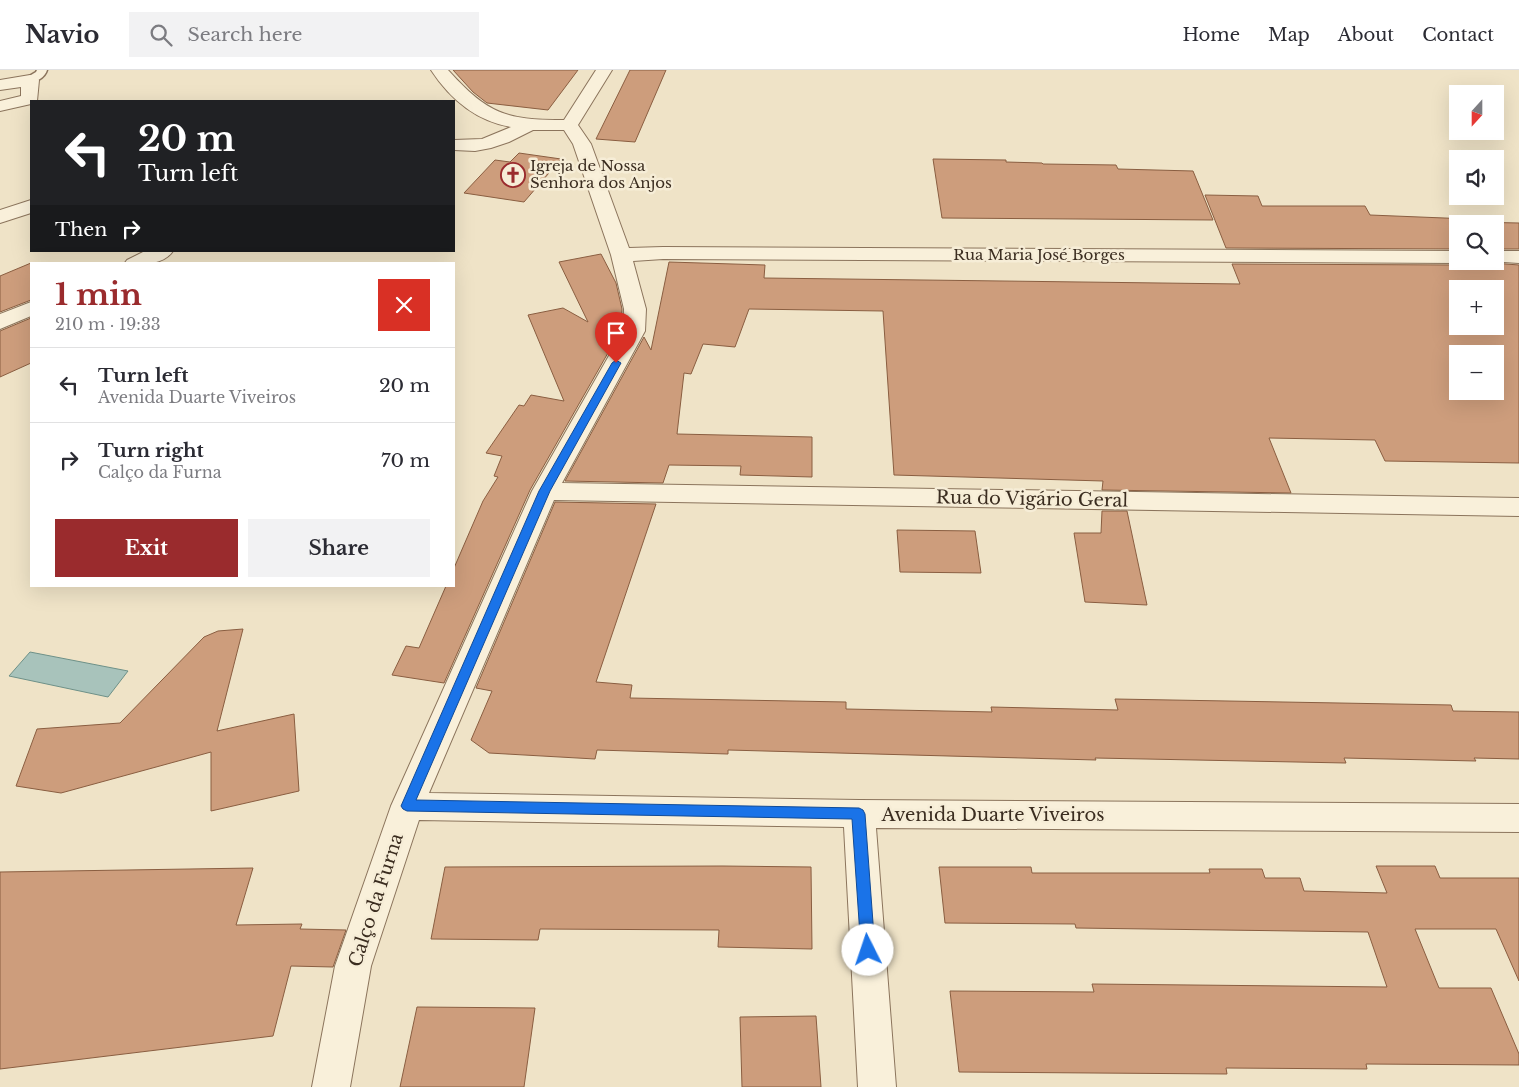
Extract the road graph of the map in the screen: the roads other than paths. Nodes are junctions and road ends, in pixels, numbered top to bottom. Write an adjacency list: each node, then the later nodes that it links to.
1 (438, 70): 6 (street)
2 (604, 70): 9 (street)
3 (36, 75): 4 (street); 5 (street)
4 (0, 85)
5 (0, 106)
6 (475, 107): 7 (street); 8 (street)
7 (455, 115)
8 (530, 124): 9 (street); 10 (street)
9 (568, 125): 14 (street, Calço da Furna)
10 (455, 145)
11 (30, 206): 12 (street)
12 (0, 216)
13 (161, 252): 18 (street)
14 (621, 255): 15 (street, Rua Maria José Borges); 21 (street, Calço da Furna)
15 (1449, 257)
16 (1504, 257): 17 (street)
17 (1519, 257)
18 (138, 262)
19 (30, 308): 20 (street)
20 (0, 322)
21 (545, 491): 22 (street, Rua do Vigário Geral); 23 (street, Calço da Furna)
22 (1519, 507)
23 (407, 806): 24 (street, Avenida Duarte Viveiros); 26 (street, Calço da Furna)
24 (859, 814): 25 (street, Avenida Duarte Viveiros); 27 (street)
25 (1519, 818)
26 (331, 1087)
27 (877, 1087)

